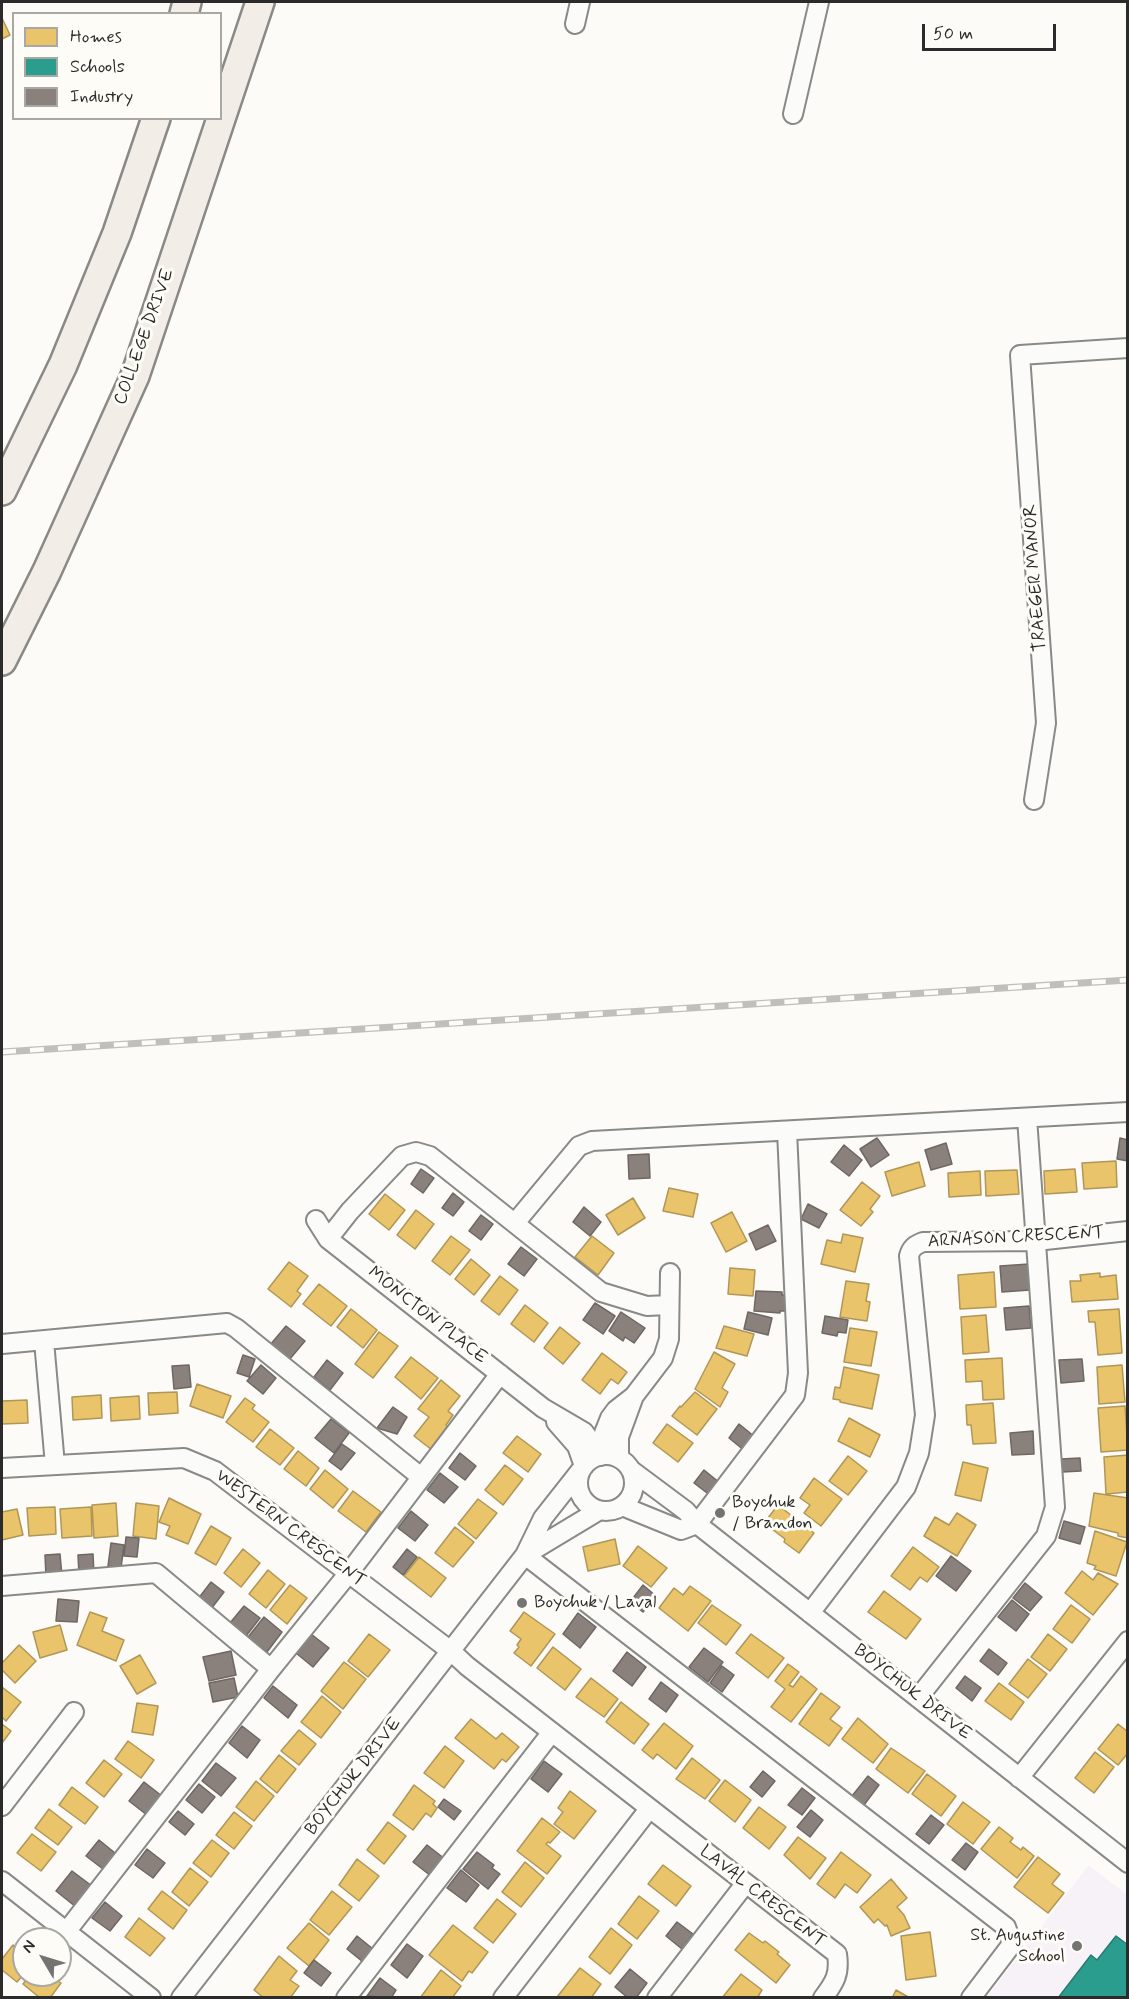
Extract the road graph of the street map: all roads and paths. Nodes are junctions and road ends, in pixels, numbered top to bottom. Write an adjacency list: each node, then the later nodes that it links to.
1 (260, 2): 6 (highway, COLLEGE DRIVE)
2 (580, 2): 4 (street)
3 (819, 2): 5 (street)
4 (575, 24)
5 (793, 114)
6 (222, 116)
7 (155, 120): 10 (highway)
8 (221, 120): 11 (highway, COLLEGE DRIVE)
9 (1128, 348): 12 (street, TRAEGER MANOR)
10 (2, 491)
11 (2, 661)
12 (1034, 800)
13 (1128, 1112): 14 (street)
14 (1027, 1118): 15 (street); 20 (street)
15 (787, 1131): 17 (street); 34 (street)
16 (316, 1220): 19 (street, MONCTON PLACE)
17 (515, 1223): 19 (street); 22 (street)
18 (1128, 1232): 20 (street, ARNASON CRESCENT)
19 (328, 1239): 25 (street, MONCTON PLACE)
20 (1036, 1241): 38 (street, ARNASON CRESCENT); 42 (street)
21 (670, 1273): 22 (street)
22 (668, 1305): 27 (street)
23 (44, 1341): 24 (street); 28 (street); 31 (street)
24 (2, 1344)
25 (500, 1374): 26 (street, MONCTON PLACE); 31 (street)
26 (543, 1408): 27 (street, MONCTON PLACE); 30 (street, MONCTON PLACE)
27 (614, 1460): 30 (street); 32 (street); 34 (street, BOYCHUK DRIVE)
28 (55, 1465): 29 (street, WESTERN CRESCENT); 36 (street, WESTERN CRESCENT)
29 (2, 1468)
30 (582, 1468): 33 (street); 35 (street, BOYCHUK DRIVE)
31 (421, 1477): 36 (street)
32 (622, 1506): 33 (street); 34 (street)
33 (598, 1510): 35 (street, BOYCHUK DRIVE)
34 (697, 1524): 38 (street, BOYCHUK DRIVE)
35 (525, 1555): 40 (street, BOYCHUK DRIVE); 60 (street)
36 (348, 1574): 40 (street, WESTERN CRESCENT); 41 (street)
37 (2, 1586): 41 (street)
38 (810, 1612): 42 (street, BOYCHUK DRIVE)
39 (1128, 1641): 45 (street)
40 (452, 1652): 44 (street, LAVAL CRESCENT); 55 (street, BOYCHUK DRIVE)
41 (271, 1669): 52 (street)
42 (918, 1698): 45 (street, BOYCHUK DRIVE)
43 (74, 1712): 46 (street)
44 (552, 1732): 47 (street, LAVAL CRESCENT); 56 (street)
45 (1019, 1778): 48 (street, BOYCHUK DRIVE)
46 (2, 1806)
47 (649, 1809): 50 (street, LAVAL CRESCENT); 57 (street)
48 (1125, 1855)
49 (2, 1881): 51 (street)
50 (745, 1884): 58 (street); 59 (street, LAVAL CRESCENT)
51 (60, 1927)
52 (70, 1927)
53 (72, 1937): 54 (street)
54 (151, 1998)
55 (181, 1998)
56 (346, 1998)
57 (503, 1998)
58 (657, 1998)
59 (823, 1998)
60 (971, 1998)

